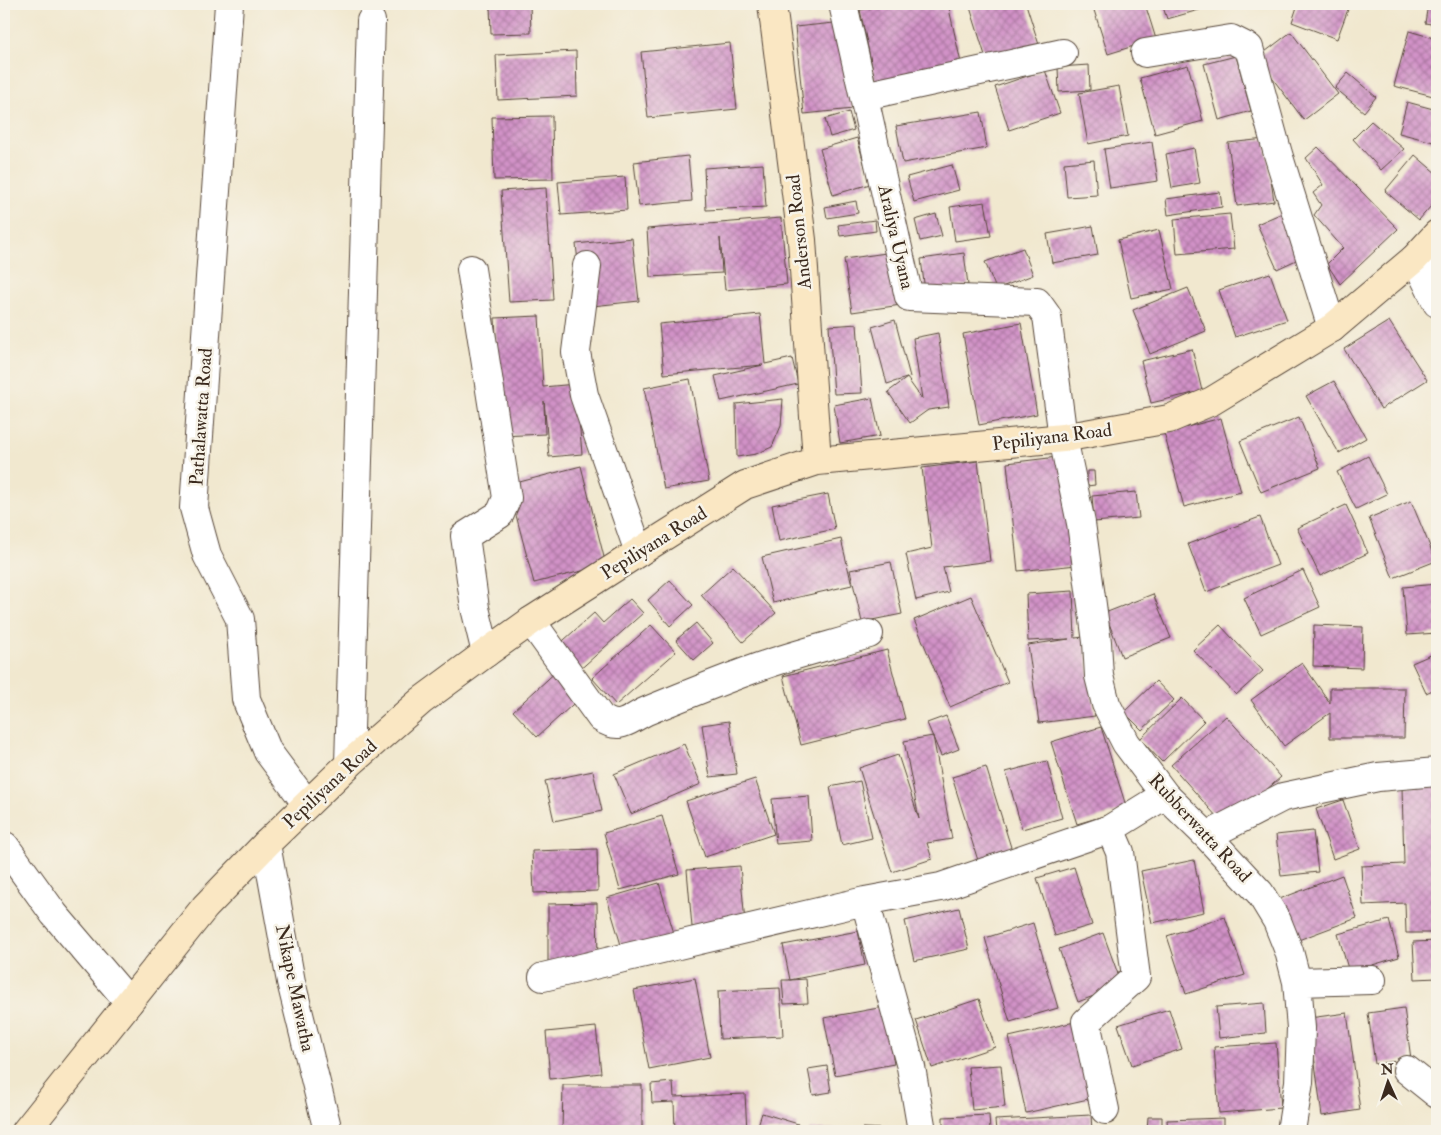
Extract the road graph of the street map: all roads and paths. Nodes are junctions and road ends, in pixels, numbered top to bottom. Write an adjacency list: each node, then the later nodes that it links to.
1 (228, 4): 23 (street, Pathalawatta Road)
2 (772, 4): 15 (main road, Anderson Road)
3 (843, 4): 7 (street, Araliya Uyana)
4 (371, 21): 20 (street)
5 (1063, 53): 7 (street)
6 (1145, 53): 13 (street)
7 (864, 96): 14 (street, Araliya Uyana)
8 (1437, 234): 9 (main road, Pepiliyana Road)
9 (1415, 258): 12 (street); 13 (main road, Pepiliyana Road)
10 (587, 266): 16 (street)
11 (471, 269): 19 (street)
12 (1437, 303)
13 (1332, 328): 14 (main road, Pepiliyana Road)
14 (1063, 438): 15 (main road, Pepiliyana Road); 22 (street, Rubberwatta Road)
15 (817, 461): 16 (main road, Pepiliyana Road)
16 (639, 552): 17 (main road, Pepiliyana Road)
17 (531, 621): 18 (street); 19 (main road, Pepiliyana Road)
18 (869, 634)
19 (486, 653): 20 (main road, Pepiliyana Road)
20 (349, 764): 23 (main road, Pepiliyana Road)
21 (1437, 772): 25 (street)
22 (1165, 795): 24 (street); 25 (street, Rubberwatta Road)
23 (307, 804): 26 (main road, Pepiliyana Road)
24 (1110, 829): 28 (street); 35 (street)
25 (1207, 836): 31 (street, Rubberwatta Road)
26 (266, 844): 32 (main road, Pepiliyana Road); 37 (street, Nikape Mawatha)
27 (5, 846): 32 (street)
28 (865, 901): 29 (street); 38 (street)
29 (543, 977)
30 (1372, 980): 31 (street)
31 (1298, 982): 39 (street, Rubberwatta Road)
32 (129, 1002): 36 (main road, Pepiliyana Road)
33 (1408, 1070): 34 (street)
34 (1437, 1094)
35 (1105, 1110)
36 (26, 1131)
37 (328, 1131)
38 (922, 1131)
39 (1292, 1131)

